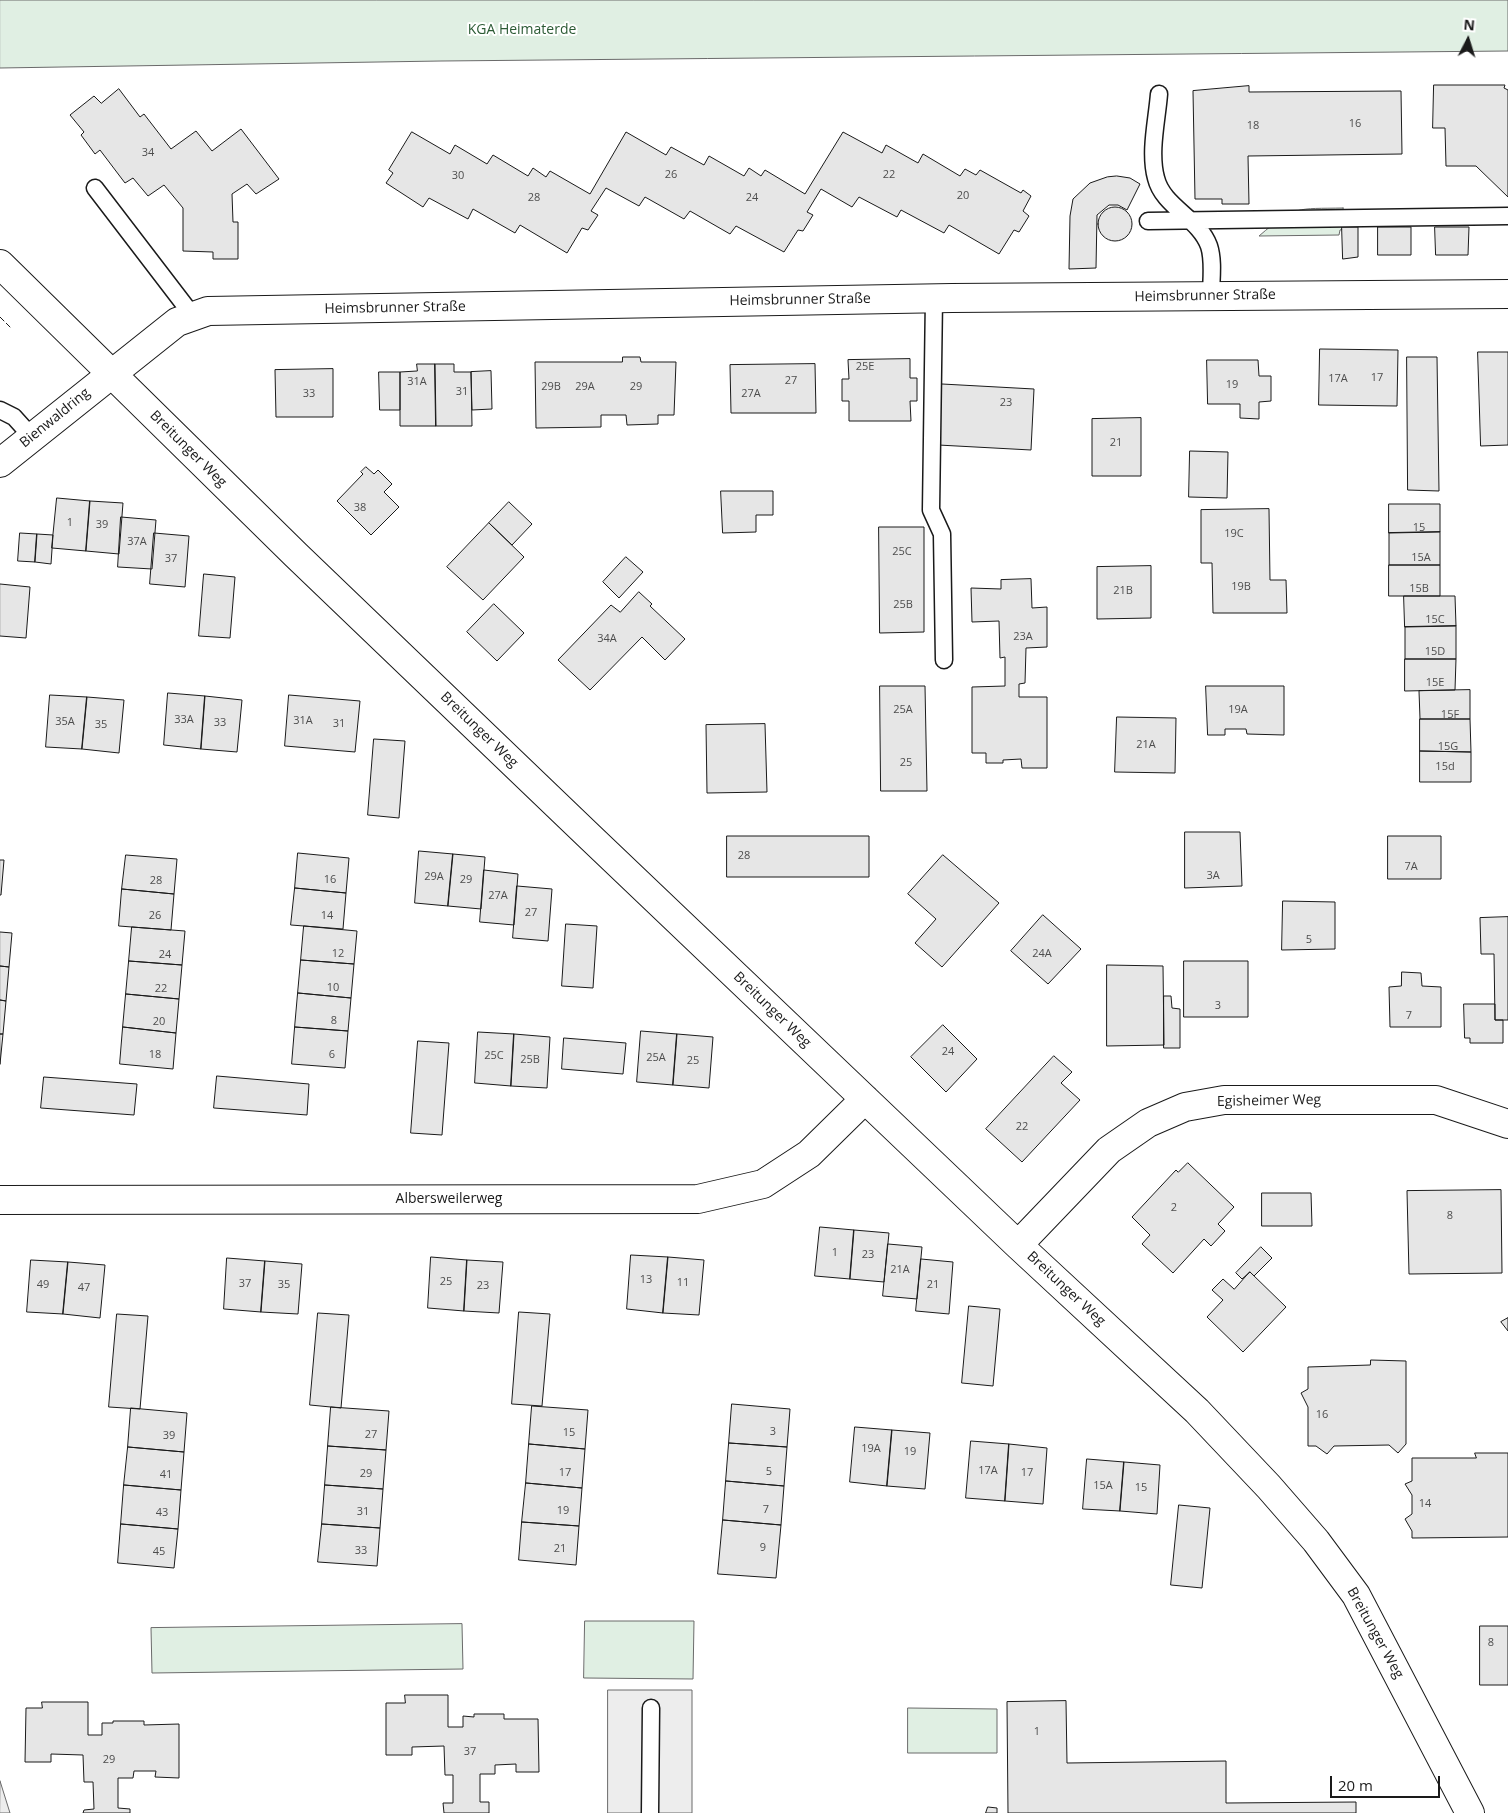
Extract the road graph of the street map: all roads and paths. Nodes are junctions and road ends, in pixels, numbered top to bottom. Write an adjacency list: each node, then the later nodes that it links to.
1 (1159, 94): 7 (lane)
2 (95, 188): 9 (lane)
3 (1508, 216): 4 (lane)
4 (1148, 221)
5 (0, 264): 10 (street, Breitunger Weg)
6 (1508, 294): 7 (street, Heimsbrunner Straße)
7 (1211, 296): 8 (street, Heimsbrunner Straße)
8 (934, 298): 9 (street, Heimsbrunner Straße); 14 (lane)
9 (193, 316): 10 (street, Heimsbrunner Straße)
10 (110, 373): 12 (street, Bienwaldring); 15 (street, Breitunger Weg)
11 (0, 410): 12 (lane)
12 (32, 437): 13 (street, Bienwaldring)
13 (0, 463)
14 (944, 660)
15 (864, 1099): 17 (street, Albersweilerweg); 18 (street, Breitunger Weg)
16 (1508, 1124): 18 (street, Egisheimer Weg)
17 (0, 1200)
18 (1018, 1245): 21 (street, Breitunger Weg)
19 (650, 1708): 20 (lane)
20 (650, 1813)
21 (1470, 1813)

